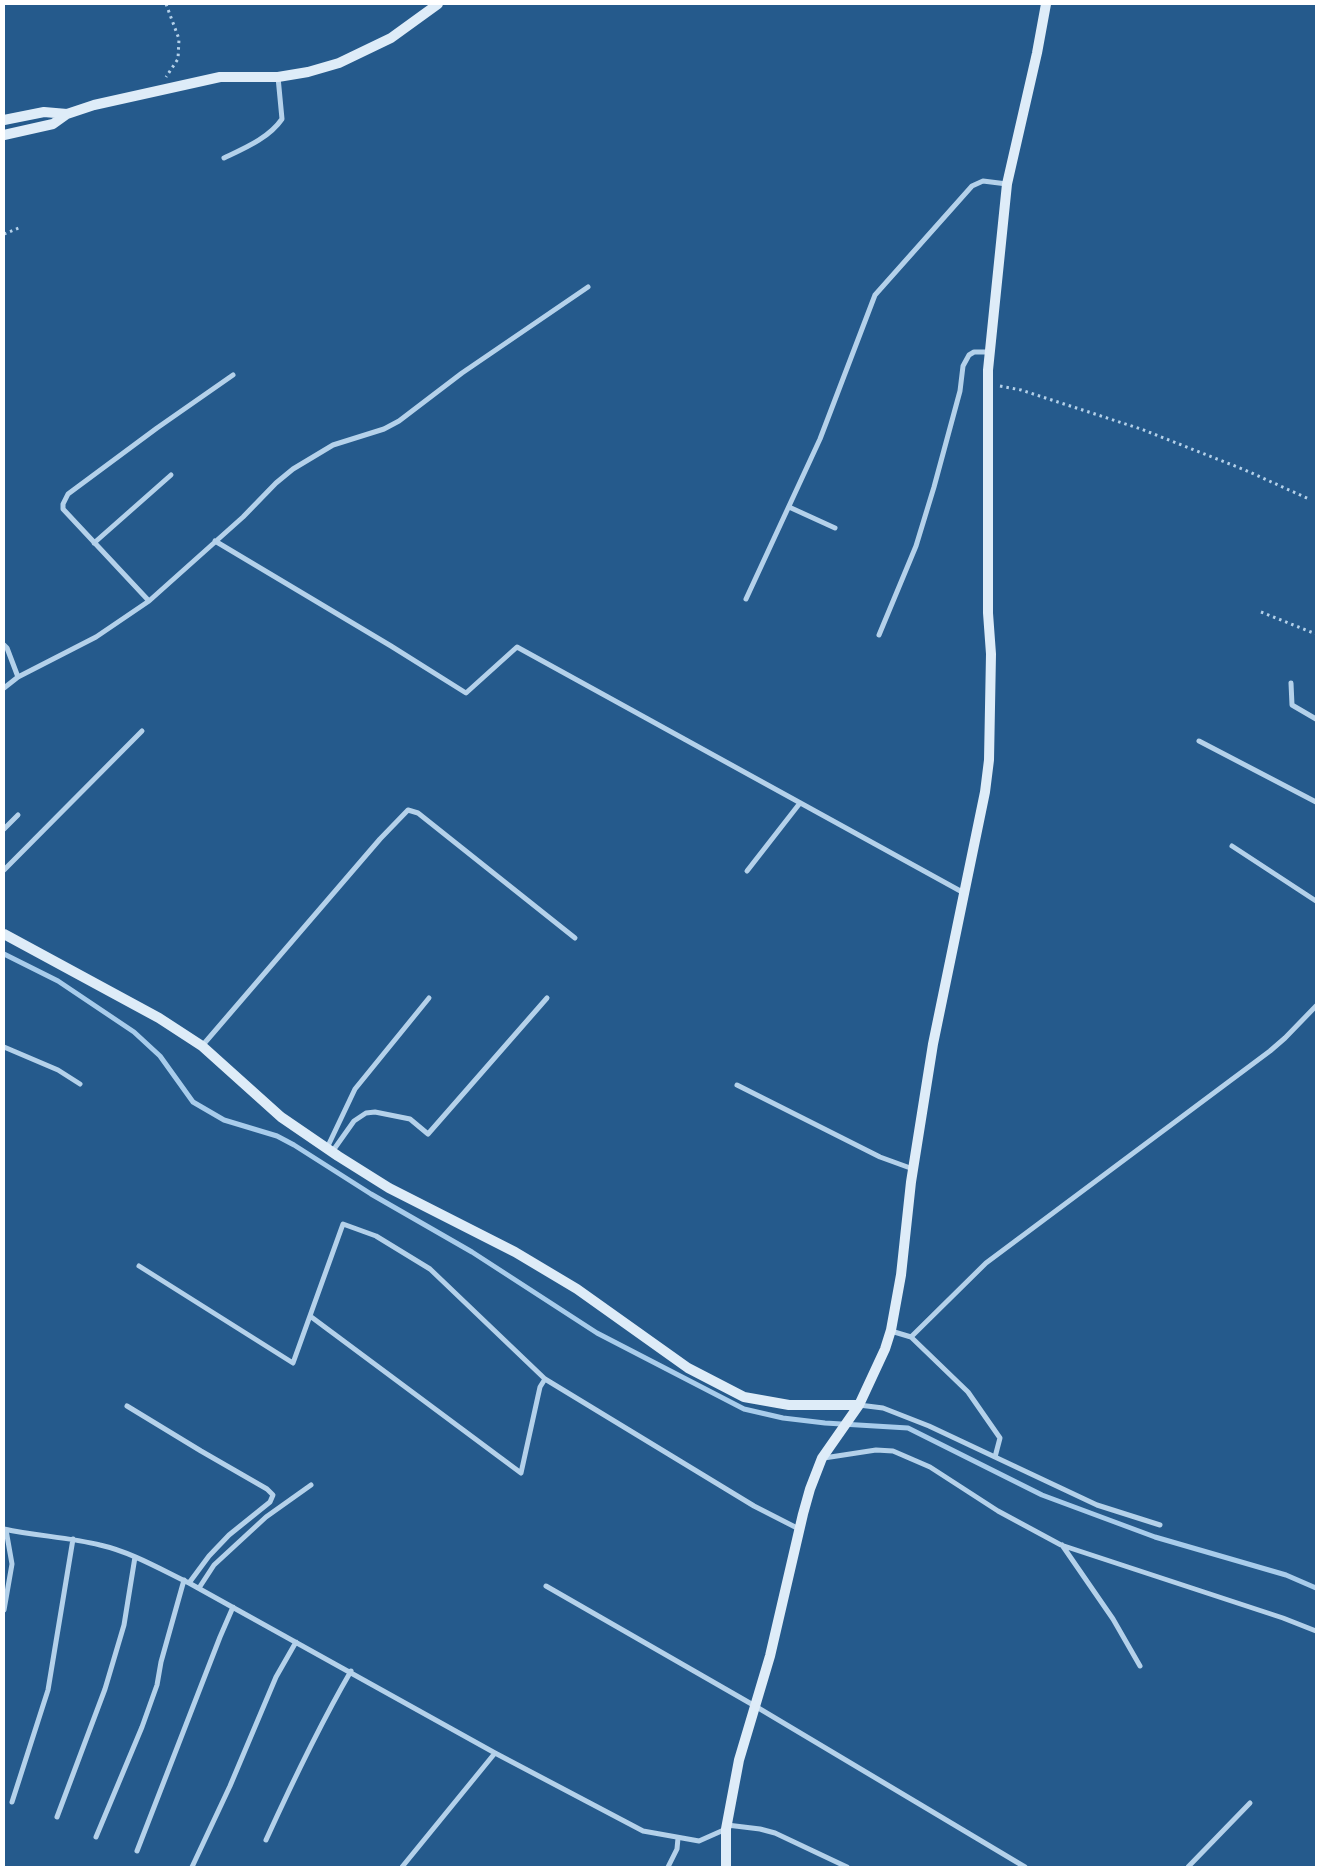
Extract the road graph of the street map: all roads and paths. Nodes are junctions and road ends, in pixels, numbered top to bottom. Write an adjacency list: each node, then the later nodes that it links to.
1 (166, 4): 5 (path)
2 (438, 4): 4 (main road)
3 (1046, 4): 10 (main road)
4 (278, 76): 5 (main road); 9 (street)
5 (163, 89): 6 (main road)
6 (67, 114): 7 (main road); 8 (main road)
7 (4, 120)
8 (4, 135)
9 (224, 158)
10 (1007, 184): 14 (main road); 19 (street)
11 (21, 228): 12 (path)
12 (4, 234)
13 (588, 287): 21 (street)
14 (989, 352): 16 (main road); 27 (street)
15 (233, 374): 22 (street)
16 (987, 383): 18 (path); 42 (main road)
17 (171, 475): 22 (street)
18 (1309, 499)
19 (789, 507): 20 (street); 23 (street)
20 (835, 528)
21 (215, 541): 24 (street); 36 (street)
22 (94, 543): 24 (street)
23 (746, 599)
24 (149, 601): 29 (street)
25 (1261, 612): 26 (path)
26 (1316, 634)
27 (879, 635)
28 (4, 645): 29 (street)
29 (18, 677): 31 (street)
30 (1291, 683): 32 (street)
31 (4, 688)
32 (1316, 719)
33 (142, 732): 40 (street)
34 (1199, 741): 35 (street)
35 (1316, 802)
36 (800, 803): 41 (street); 42 (street)
37 (18, 815): 38 (street)
38 (4, 829)
39 (1232, 846): 43 (street)
40 (4, 870)
41 (747, 871)
42 (964, 893): 54 (main road)
43 (1316, 901)
44 (4, 934): 49 (main road)
45 (575, 938): 49 (street)
46 (429, 998): 53 (street)
47 (547, 998): 53 (street)
48 (1316, 1006): 58 (street)
49 (202, 1046): 53 (main road)
50 (4, 1047): 51 (street)
51 (80, 1084)
52 (737, 1085): 54 (street)
53 (330, 1150): 60 (main road)
54 (913, 1169): 57 (main road)
55 (139, 1266): 56 (street)
56 (310, 1316): 59 (street); 59 (street)
57 (891, 1330): 58 (street); 60 (main road)
58 (911, 1337): 62 (street)
59 (545, 1379): 66 (street)
60 (859, 1405): 62 (street); 63 (main road)
61 (127, 1406): 71 (street)
62 (995, 1457): 65 (street)
63 (822, 1458): 66 (main road); 69 (street)
64 (311, 1485): 73 (street)
65 (1160, 1525)
66 (800, 1529): 80 (main road)
67 (5, 1530): 68 (street); 75 (street)
68 (73, 1539): 70 (street); 82 (street)
69 (1061, 1545): 76 (street); 78 (street)
70 (135, 1557): 71 (street); 84 (street)
71 (186, 1581): 73 (street); 86 (street)
72 (546, 1586): 80 (street)
73 (198, 1588): 74 (street)
74 (233, 1607): 77 (street); 89 (street)
75 (4, 1610)
76 (1316, 1631)
77 (296, 1642): 79 (street); 90 (street)
78 (1140, 1666)
79 (351, 1671): 81 (street); 88 (street)
80 (755, 1706): 85 (main road); 95 (street)
81 (494, 1753): 87 (street); 91 (street)
82 (12, 1802)
83 (1250, 1804): 96 (street)
84 (57, 1817)
85 (727, 1827): 87 (street); 93 (main road); 94 (street)
86 (96, 1837)
87 (678, 1838): 92 (street)
88 (266, 1840)
89 (136, 1851)
90 (192, 1867)
91 (402, 1867)
92 (668, 1867)
93 (726, 1867)
94 (847, 1867)
95 (1025, 1867)
96 (1188, 1867)

